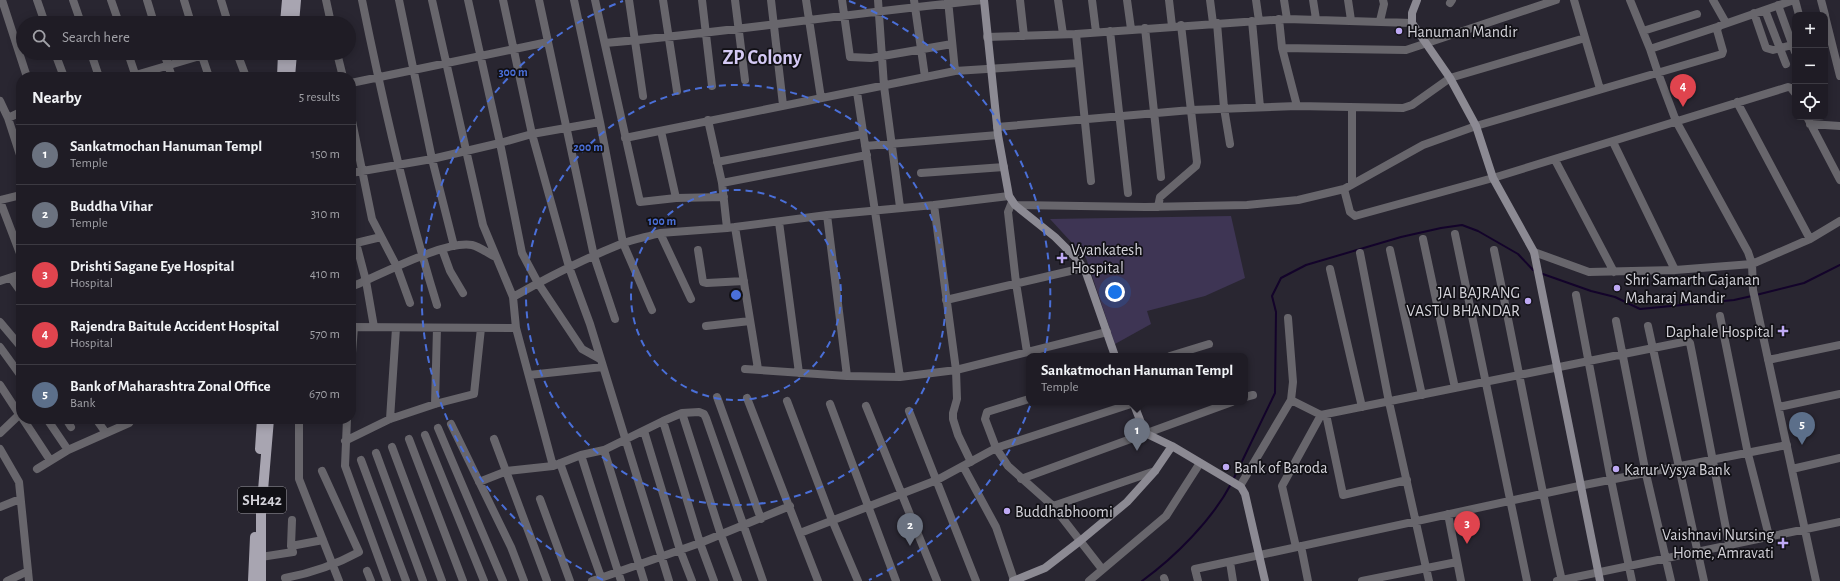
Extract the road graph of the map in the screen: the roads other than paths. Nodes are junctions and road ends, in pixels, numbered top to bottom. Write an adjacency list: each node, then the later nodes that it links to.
1 (2, 0): 93 (street)
2 (37, 0): 55 (street)
3 (73, 0): 56 (street)
4 (111, 0): 57 (street)
5 (147, 0): 58 (street)
6 (184, 0): 59 (street)
7 (220, 0): 60 (street)
8 (286, 0): 61 (main road)
9 (296, 0): 62 (main road)
10 (326, 0): 63 (street)
11 (362, 0): 137 (street)
12 (399, 0): 122 (street)
13 (432, 0): 117 (street)
14 (468, 0): 104 (street)
15 (503, 0): 100 (street)
16 (539, 0): 92 (street)
17 (574, 0): 166 (street)
18 (595, 0): 94 (street)
19 (629, 0): 91 (street)
20 (663, 0): 88 (street)
21 (702, 0): 84 (street)
22 (735, 0): 79 (street)
23 (771, 0): 74 (street)
24 (806, 0): 67 (street)
25 (842, 0): 64 (street)
26 (878, 0): 50 (street)
27 (984, 0): 46 (street); 89 (street)
28 (1020, 0): 87 (street)
29 (1058, 0): 85 (street)
30 (1092, 0): 83 (street)
31 (1127, 0): 80 (street)
32 (1169, 0): 75 (street)
33 (1210, 0): 71 (street)
34 (1256, 0): 69 (street)
35 (1284, 0): 65 (street)
36 (1313, 0): 66 (street)
37 (1348, 0): 68 (street)
38 (1383, 0): 70 (street)
39 (1417, 0): 72 (street)
40 (1556, 0): 95 (street)
41 (1574, 0): 90 (street)
42 (1713, 0): 73 (street)
43 (1794, 0): 48 (street); 51 (street)
44 (1821, 0): 52 (street)
45 (1633, 1): 82 (street)
46 (948, 2): 47 (street); 97 (street)
47 (914, 3): 50 (street); 101 (street)
48 (1778, 5): 49 (street); 96 (street)
49 (1765, 10): 53 (street); 103 (street)
50 (880, 12): 64 (street); 105 (street)
51 (1798, 12)
52 (1824, 12)
53 (1754, 13): 73 (street); 103 (street)
54 (1697, 14): 82 (street)
55 (43, 16)
56 (79, 16)
57 (117, 16)
58 (152, 16)
59 (189, 16)
60 (226, 16)
61 (285, 16)
62 (295, 16)
63 (329, 16)
64 (844, 16): 67 (street); 105 (street)
65 (1283, 19): 66 (street); 69 (street); 98 (street)
66 (1316, 19): 68 (street)
67 (808, 20): 74 (street); 149 (street)
68 (1351, 20): 70 (street)
69 (1255, 21): 71 (street); 154 (street)
70 (1380, 21): 72 (street)
71 (1215, 23): 75 (street); 155 (street)
72 (1412, 23): 95 (street)
73 (1726, 23): 76 (street)
74 (774, 24): 79 (street); 152 (street)
75 (1176, 26): 77 (street); 157 (street)
76 (1717, 27): 102 (street); 135 (street)
77 (1145, 28): 80 (street); 158 (street)
78 (1828, 28): 136 (street)
79 (738, 29): 84 (street); 140 (street)
80 (1131, 29): 81 (street)
81 (1110, 31): 83 (street); 160 (street)
82 (1643, 31): 102 (street)
83 (1096, 32): 86 (street)
84 (704, 34): 88 (street); 142 (street)
85 (1064, 34): 86 (street); 87 (street)
86 (1076, 34): 118 (street)
87 (1024, 36): 89 (street)
88 (668, 37): 91 (street); 146 (street)
89 (987, 37): 121 (street)
90 (1585, 38): 139 (street); 144 (street)
91 (635, 41): 94 (street); 148 (street)
92 (548, 42): 100 (street); 169 (street)
93 (16, 43)
94 (605, 43): 174 (street)
95 (1426, 43): 98 (street); 139 (street)
96 (1792, 43)
97 (952, 44): 101 (street); 123 (street)
98 (1282, 48): 153 (street)
99 (1792, 48): 103 (street)
100 (513, 49): 104 (street); 172 (street)
101 (921, 49): 105 (street); 138 (street)
102 (1650, 49): 135 (street)
103 (1780, 49): 119 (street)
104 (481, 55): 117 (street); 178 (street)
105 (882, 56): 143 (street)
106 (21, 60): 124 (street)
107 (58, 60): 125 (street)
108 (93, 60): 126 (street)
109 (130, 60): 127 (street)
110 (166, 60): 120 (street)
111 (186, 60): 120 (street)
112 (205, 60): 130 (street)
113 (240, 60): 131 (street)
114 (283, 60): 132 (main road)
115 (291, 60): 133 (main road)
116 (338, 60): 134 (street)
117 (447, 62): 122 (street); 182 (street)
118 (1079, 63): 121 (street); 162 (street)
119 (1786, 64)
120 (168, 66): 128 (street); 129 (street)
121 (991, 68): 123 (street); 171 (street)
122 (413, 70): 137 (street); 184 (street)
123 (955, 71): 138 (street)
124 (25, 72)
125 (62, 72)
126 (97, 72)
127 (133, 72)
128 (148, 72)
129 (170, 72)
130 (208, 72)
131 (244, 72)
132 (282, 72)
133 (290, 72)
134 (341, 72)
135 (1658, 73): 144 (street); 164 (street)
136 (1840, 76)
137 (378, 77): 141 (street); 187 (street)
138 (925, 77): 143 (street)
139 (1450, 78): 156 (street); 167 (street)
140 (745, 80)
141 (356, 82)
142 (712, 86)
143 (884, 86): 147 (street); 179 (street)
144 (1600, 89): 167 (street)
145 (1792, 89): 151 (street)
146 (677, 91)
147 (857, 92): 149 (street); 173 (street)
148 (643, 96)
149 (821, 98): 152 (street)
150 (0, 101): 161 (street)
151 (1737, 102): 164 (street); 217 (street)
152 (783, 105): 163 (street)
153 (1297, 106): 154 (street); 156 (street)
154 (1260, 107): 155 (street)
155 (1224, 108): 157 (street); 180 (street)
156 (1352, 108): 197 (street)
157 (1191, 110): 158 (street); 207 (street)
158 (1155, 113): 160 (street); 192 (street)
159 (16, 114): 161 (street)
160 (1118, 116): 162 (street); 199 (street)
161 (8, 118): 177 (street)
162 (1084, 119): 171 (street); 195 (street)
163 (708, 120): 170 (street); 186 (street)
164 (1676, 121): 176 (street); 230 (street)
165 (1808, 121): 168 (street); 194 (street)
166 (600, 122): 169 (street); 219 (street)
167 (1476, 126): 193 (street); 197 (street)
168 (1840, 126)
169 (568, 128): 172 (street); 228 (street)
170 (661, 131): 174 (street); 202 (street)
171 (998, 131): 179 (street); 188 (street)
172 (532, 134): 178 (street); 232 (street)
173 (863, 134): 181 (street); 186 (street)
174 (625, 138): 202 (street)
175 (356, 139): 189 (street)
176 (1612, 142): 185 (street); 235 (street)
177 (16, 143)
178 (500, 143): 182 (street); 242 (street)
179 (892, 144): 181 (street); 206 (street)
180 (1230, 144)
181 (865, 146): 183 (street)
182 (466, 151): 184 (street); 229 (street)
183 (866, 155): 196 (street); 208 (street)
184 (432, 159): 187 (street); 220 (street)
185 (1555, 160): 193 (street); 236 (street)
186 (716, 162): 196 (street)
187 (399, 164): 189 (street); 227 (street)
188 (1004, 166): 191 (street); 204 (street)
189 (363, 171): 190 (street); 215 (street)
190 (356, 172)
191 (921, 173)
192 (1161, 177)
193 (1493, 178): 198 (street); 225 (street)
194 (1840, 180)
195 (1090, 181)
196 (722, 183): 201 (street)
197 (1352, 184): 198 (street)
198 (1344, 189): 207 (street)
199 (1128, 193)
200 (16, 196): 203 (street)
201 (724, 197): 202 (street); 212 (street)
202 (676, 198)
203 (0, 200): 218 (street)
204 (1012, 201): 205 (street); 207 (street); 233 (street); 243 (street)
205 (934, 205): 206 (street); 250 (street)
206 (900, 207): 208 (street)
207 (1158, 207)
208 (876, 211): 209 (street); 291 (street)
209 (827, 215): 211 (street); 290 (street)
210 (1840, 221): 217 (street)
211 (779, 222): 212 (street); 287 (street)
212 (731, 228): 213 (street); 239 (street)
213 (660, 233): 219 (street); 249 (street)
214 (1455, 234): 292 (street)
215 (381, 237): 231 (street); 241 (street)
216 (1423, 239): 294 (street)
217 (1810, 239): 230 (street)
218 (16, 243)
219 (623, 243): 228 (street); 253 (street)
220 (454, 246): 221 (street); 229 (street)
221 (442, 249): 227 (street); 246 (street)
222 (698, 250): 239 (street)
223 (1390, 250): 296 (street)
224 (1494, 250): 289 (street)
225 (1534, 252): 236 (street); 281 (street)
226 (1360, 253): 302 (street)
227 (422, 256): 231 (street); 252 (street)
228 (594, 256): 232 (street); 256 (street)
229 (496, 257): 248 (street)
230 (1752, 264): 235 (street); 279 (street)
231 (398, 267): 241 (street); 251 (street)
232 (569, 267): 242 (street); 278 (street)
233 (1083, 268): 243 (street); 268 (street)
234 (1330, 269): 309 (street)
235 (1675, 270): 236 (street)
236 (1614, 272)
237 (16, 276): 238 (street)
238 (10, 278): 240 (street); 245 (street)
239 (744, 281): 257 (street)
240 (0, 282)
241 (366, 282): 244 (street); 263 (street)
242 (538, 282): 248 (street); 278 (street)
243 (1016, 283): 250 (street); 274 (street)
244 (356, 285)
245 (16, 286)
246 (463, 293)
247 (1576, 295): 280 (street)
248 (513, 297): 267 (street)
249 (690, 299)
250 (946, 300): 286 (street)
251 (410, 303)
252 (437, 305)
253 (652, 310)
254 (1720, 316): 347 (street)
255 (1288, 318): 300 (street)
256 (615, 319)
257 (750, 321): 260 (street); 285 (street)
258 (1616, 321): 277 (street)
259 (0, 322): 269 (street)
260 (706, 326)
261 (1648, 326): 273 (street)
262 (356, 327): 263 (street)
263 (374, 327): 264 (street)
264 (396, 328): 265 (street); 315 (street)
265 (437, 328): 266 (street); 303 (street)
266 (481, 328): 267 (street); 303 (street)
267 (516, 328): 288 (street)
268 (1107, 332): 274 (street); 275 (street)
269 (16, 341)
270 (1209, 344): 276 (street)
271 (1840, 345): 279 (street)
272 (0, 347): 283 (street)
273 (1652, 347): 277 (street); 352 (street); 357 (street)
274 (1026, 352): 286 (street)
275 (1114, 353)
276 (1180, 353)
277 (1622, 354): 280 (street); 363 (street)
278 (600, 359): 282 (street)
279 (1768, 360): 310 (street)
280 (1588, 361): 281 (street); 367 (street)
281 (1556, 367): 289 (street); 370 (street)
282 (603, 368): 288 (street); 337 (street)
283 (16, 369)
284 (745, 369): 285 (street)
285 (758, 370): 287 (street)
286 (956, 370): 291 (street); 353 (street)
287 (799, 373): 290 (street)
288 (529, 375): 355 (street)
289 (1520, 375): 292 (street); 371 (street)
290 (847, 376): 291 (street)
291 (900, 377)
292 (1485, 382): 294 (street); 375 (street)
293 (0, 385): 311 (street)
294 (1455, 388): 296 (street)
295 (1840, 394): 310 (street)
296 (1422, 395): 302 (street)
297 (716, 397): 381 (street)
298 (747, 398): 376 (street)
299 (1026, 400): 342 (street)
300 (1291, 400): 314 (street); 369 (street)
301 (787, 401): 383 (street)
302 (1389, 402): 309 (street); 366 (street)
303 (435, 404): 315 (street)
304 (830, 404): 379 (street)
305 (1125, 405): 342 (street)
306 (1135, 405): 333 (street)
307 (1224, 405): 333 (street)
308 (866, 406): 372 (street)
309 (1362, 407): 314 (street)
310 (1779, 407): 339 (street)
311 (16, 409)
312 (909, 411): 365 (street)
313 (682, 413): 317 (street); 386 (street); 389 (street)
314 (1323, 415): 366 (street); 396 (street)
315 (390, 419): 338 (street)
316 (16, 420): 331 (street)
317 (662, 420): 330 (street); 393 (street)
318 (26, 424): 350 (street)
319 (50, 424): 344 (street)
320 (69, 424): 328 (street)
321 (100, 424): 332 (street)
322 (122, 424): 332 (street)
323 (262, 424): 419 (main road, SH242)
324 (269, 424): 400 (main road, SH242)
325 (299, 424): 391 (street)
326 (347, 424): 338 (street)
327 (451, 424): 368 (street)
328 (71, 427)
329 (438, 428): 429 (street)
330 (644, 431): 337 (street); 397 (street)
331 (0, 433)
332 (106, 433): 344 (street)
333 (1145, 433): 340 (street); 364 (street)
334 (425, 435): 428 (street)
335 (409, 439): 427 (street)
336 (494, 439): 360 (street)
337 (626, 440): 345 (street); 401 (street)
338 (345, 441): 423 (street)
339 (1787, 445): 347 (street); 359 (street)
340 (1172, 446): 354 (street); 361 (street)
341 (392, 447): 426 (street)
342 (996, 448): 353 (street); 364 (street)
343 (0, 449): 373 (street)
344 (68, 450): 350 (street)
345 (604, 450): 348 (street); 405 (street)
346 (376, 453): 425 (street)
347 (1748, 454): 352 (street); 390 (street)
348 (582, 455): 355 (street); 412 (street)
349 (1840, 458): 359 (street)
350 (50, 460): 358 (street)
351 (361, 460): 424 (street)
352 (1713, 461): 357 (street); 394 (street)
353 (971, 462): 356 (street)
354 (1200, 463): 369 (street); 409 (street)
355 (556, 465): 360 (street); 416 (street)
356 (963, 466): 365 (street); 445 (street)
357 (1680, 467): 363 (street); 398 (street)
358 (37, 469)
359 (1792, 469): 387 (street)
360 (507, 471): 368 (street); 431 (street)
361 (1155, 471): 377 (street); 392 (street)
362 (322, 472): 406 (street)
363 (1646, 474): 367 (street); 402 (street)
364 (1021, 479): 377 (street)
365 (937, 480): 372 (street); 444 (street)
366 (1407, 480): 384 (street)
367 (1611, 480): 370 (street); 407 (street)
368 (479, 482): 430 (street)
369 (1237, 485): 399 (street)
370 (1579, 486): 371 (street); 413 (street)
371 (1542, 494): 375 (street); 455 (street)
372 (902, 495): 379 (street); 443 (street)
373 (20, 499): 378 (street); 410 (street)
374 (540, 499): 432 (street)
375 (1510, 501): 380 (street); 454 (street)
376 (790, 506): 381 (street); 388 (street)
377 (1053, 506): 392 (street)
378 (0, 507)
379 (868, 507): 383 (street); 442 (street)
380 (1448, 514): 384 (street); 404 (street)
381 (760, 519): 386 (street)
382 (292, 520): 395 (street)
383 (832, 520): 388 (street); 441 (street)
384 (1416, 521): 396 (street); 408 (street)
385 (1840, 522): 387 (street)
386 (743, 526): 389 (street); 439 (street)
387 (1806, 529): 390 (street); 460 (street)
388 (800, 533): 440 (street)
389 (721, 535): 393 (street); 438 (street)
390 (1769, 536): 394 (street)
391 (323, 540): 395 (street); 406 (street)
392 (1080, 541): 409 (street); 445 (street)
393 (700, 543): 397 (street); 437 (street)
394 (1729, 544): 398 (street)
395 (291, 546): 400 (street)
396 (1298, 547): 399 (street); 450 (street)
397 (680, 550): 401 (street); 436 (street)
398 (1698, 551): 402 (street); 459 (street)
399 (1259, 555): 403 (street); 449 (street)
400 (261, 557): 420 (main road, SH242)
401 (661, 557): 405 (street); 435 (street)
402 (1666, 558): 407 (street); 458 (street)
403 (1230, 562): 447 (street); 448 (street)
404 (1457, 562): 408 (street); 453 (street)
405 (639, 563): 412 (street); 434 (street)
406 (333, 566): 414 (street); 421 (street)
407 (1628, 566): 413 (street); 457 (street)
408 (1426, 568): 451 (street); 452 (street)
409 (1102, 569): 446 (street)
410 (28, 570): 417 (street); 418 (street)
411 (367, 571): 422 (street)
412 (618, 572): 416 (street); 433 (street)
413 (1598, 572): 455 (street); 456 (street)
414 (310, 577): 415 (street)
415 (285, 578)
416 (597, 580)
417 (7, 581)
418 (29, 581)
419 (253, 581)
420 (261, 581)
421 (339, 581)
422 (371, 581)
423 (387, 581)
424 (406, 581)
425 (423, 581)
426 (442, 581)
427 (463, 581)
428 (484, 581)
429 (503, 581)
430 (524, 581)
431 (547, 581)
432 (570, 581)
433 (621, 581)
434 (644, 581)
435 (669, 581)
436 (692, 581)
437 (714, 581)
438 (738, 581)
439 (763, 581)
440 (818, 581)
441 (858, 581)
442 (896, 581)
443 (937, 581)
444 (976, 581)
445 (1014, 581)
446 (1089, 581)
447 (1198, 581)
448 (1234, 581)
449 (1266, 581)
450 (1308, 581)
451 (1362, 581)
452 (1429, 581)
453 (1461, 581)
454 (1527, 581)
455 (1560, 581)
456 (1600, 581)
457 (1632, 581)
458 (1671, 581)
459 (1704, 581)
460 (1816, 581)

